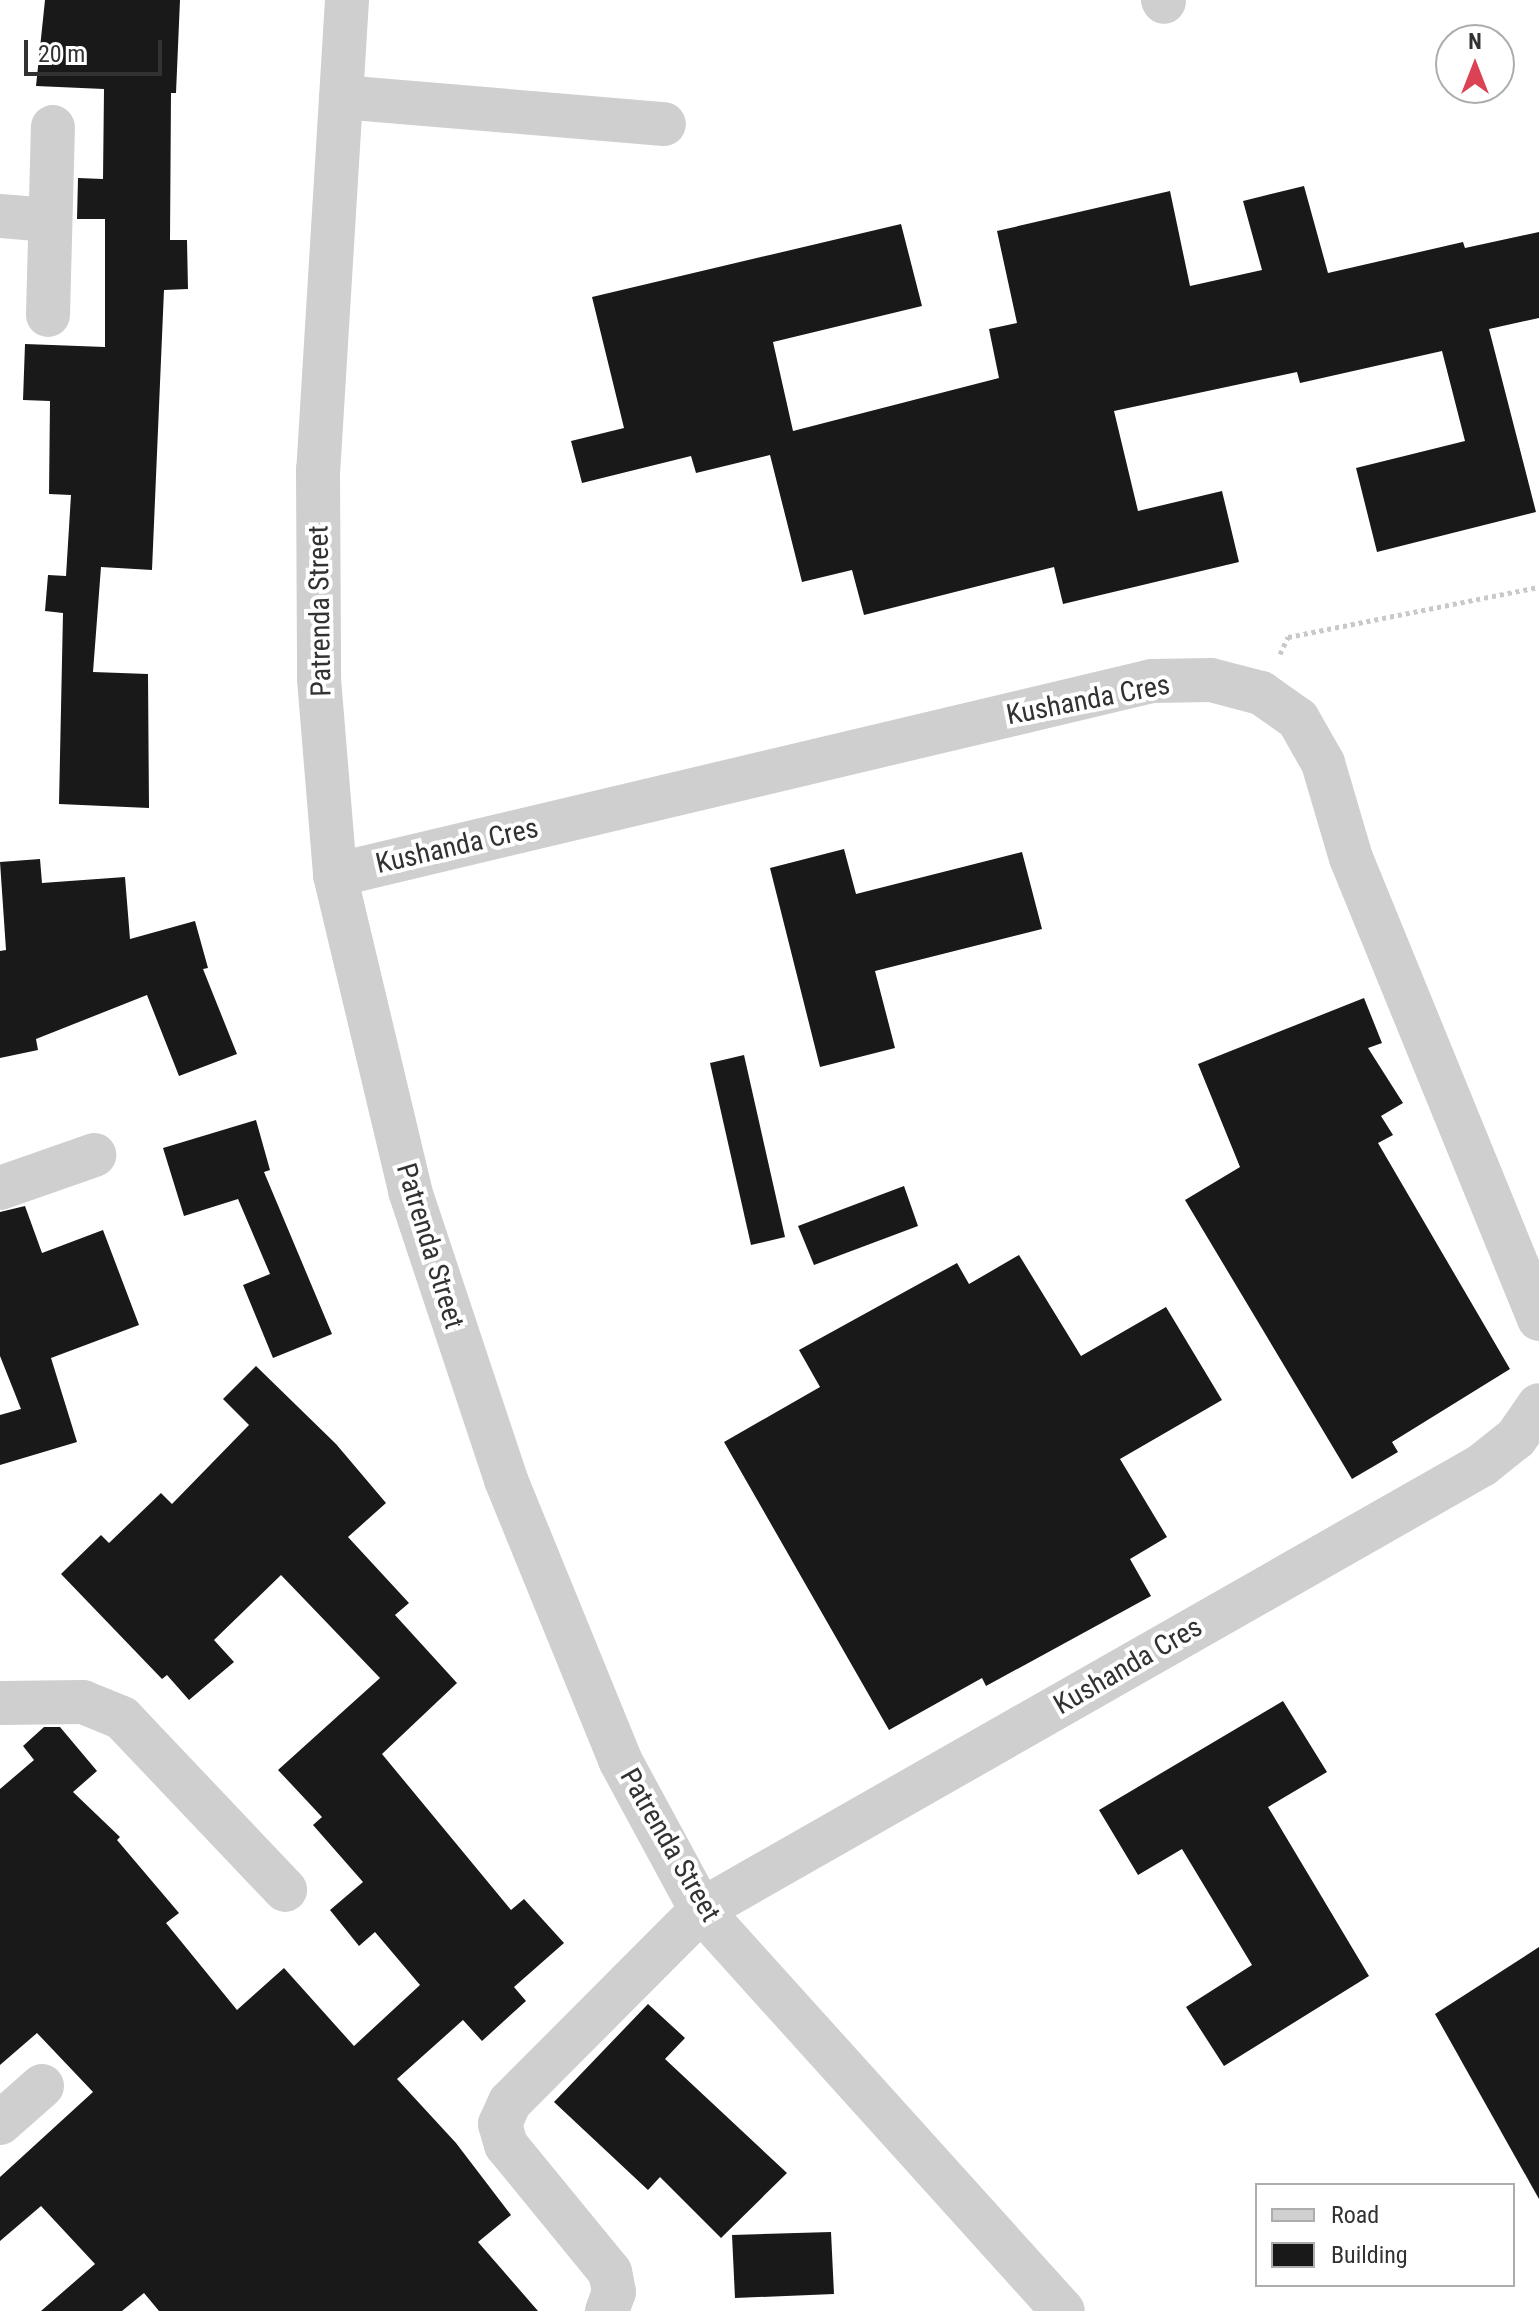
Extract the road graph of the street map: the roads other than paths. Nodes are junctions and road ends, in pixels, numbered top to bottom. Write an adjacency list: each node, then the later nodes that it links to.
1 (347, 0): 2 (street, Patrenda Street)
2 (341, 97): 3 (street); 8 (street, Patrenda Street)
3 (664, 124)
4 (53, 127): 6 (street)
5 (0, 216): 6 (street)
6 (49, 220): 7 (street)
7 (48, 315)
8 (335, 875): 11 (street, Kushanda Cres); 15 (street, Patrenda Street)
9 (94, 1155): 10 (street)
10 (0, 1188)
11 (1539, 1319)
12 (1539, 1405): 15 (street, Kushanda Cres)
13 (0, 1703): 14 (street)
14 (285, 1890)
15 (701, 1910): 18 (street, Kushanda Cres); 19 (street, Patrenda Street)
16 (42, 2086): 17 (street)
17 (0, 2123)
18 (607, 2311)
19 (1063, 2311)

